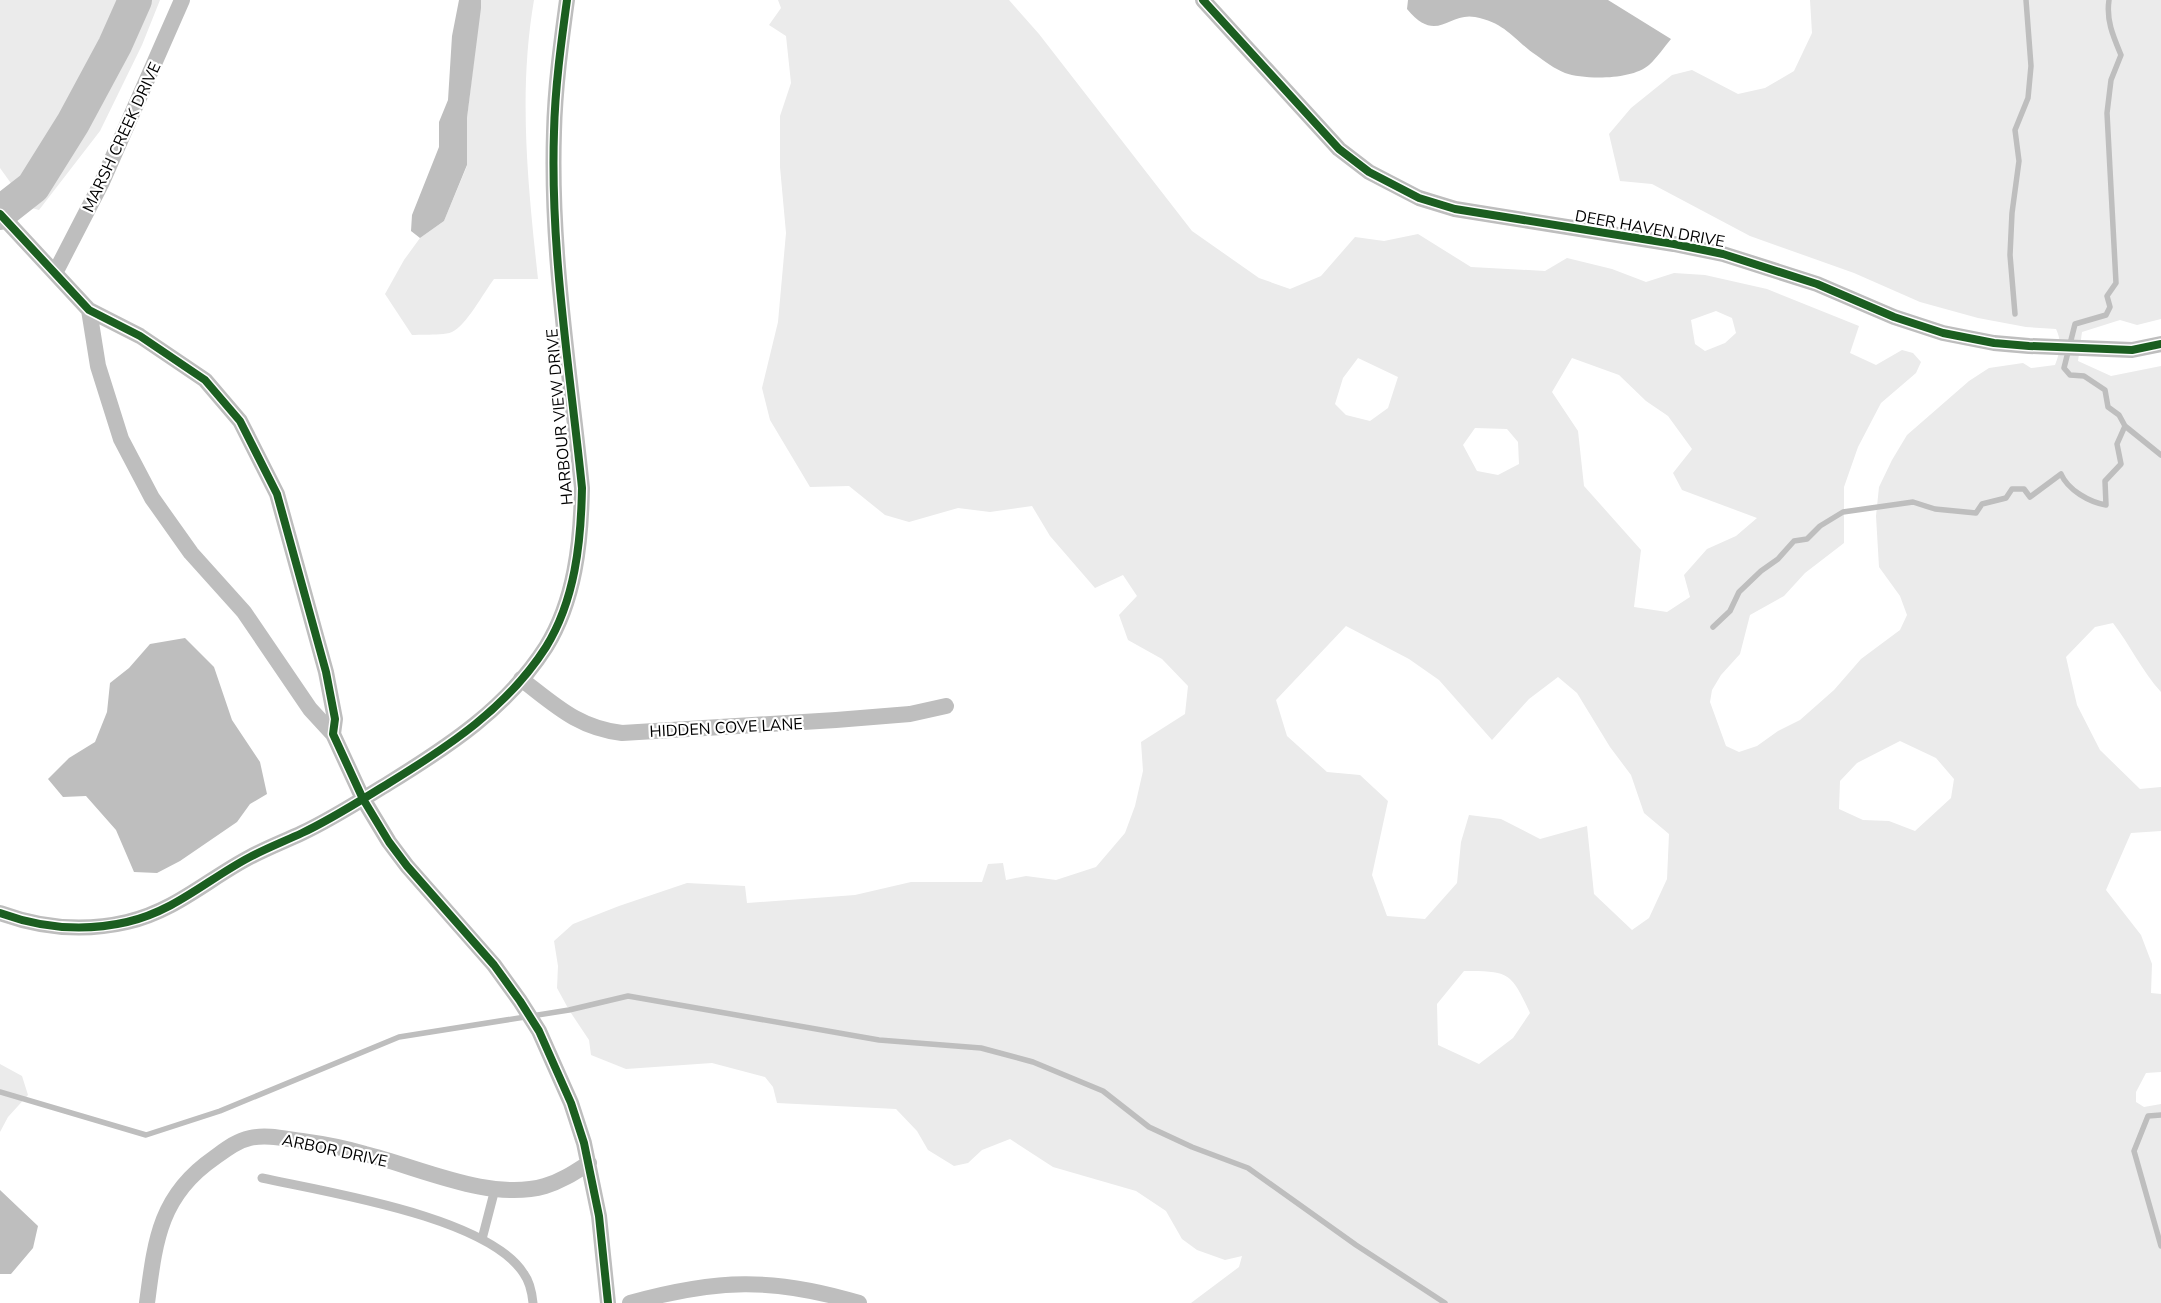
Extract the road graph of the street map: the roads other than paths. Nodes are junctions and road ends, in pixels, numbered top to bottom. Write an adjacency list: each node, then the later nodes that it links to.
1 (182, 0): 5 (street, MARSH CREEK DRIVE)
2 (567, 0): 8 (street, HARBOUR VIEW DRIVE)
3 (1203, 0): 7 (street, DEER HAVEN DRIVE)
4 (0, 214): 5 (street)
5 (55, 273): 6 (street)
6 (89, 310): 10 (street); 10 (street)
7 (2161, 344)
8 (521, 679): 9 (street, HIDDEN COVE LANE); 11 (street, HARBOUR VIEW DRIVE)
9 (946, 706)
10 (333, 734): 11 (street)
11 (363, 799): 12 (street, HARBOUR VIEW DRIVE); 13 (street)
12 (0, 913)
13 (589, 1163): 15 (street, ARBOR DRIVE); 19 (street)
14 (262, 1178): 16 (lane)
15 (495, 1189): 16 (lane); 17 (street, ARBOR DRIVE)
16 (482, 1240): 18 (lane)
17 (147, 1303)
18 (533, 1303)
19 (608, 1303)
20 (630, 1303): 21 (street)
21 (859, 1303)

